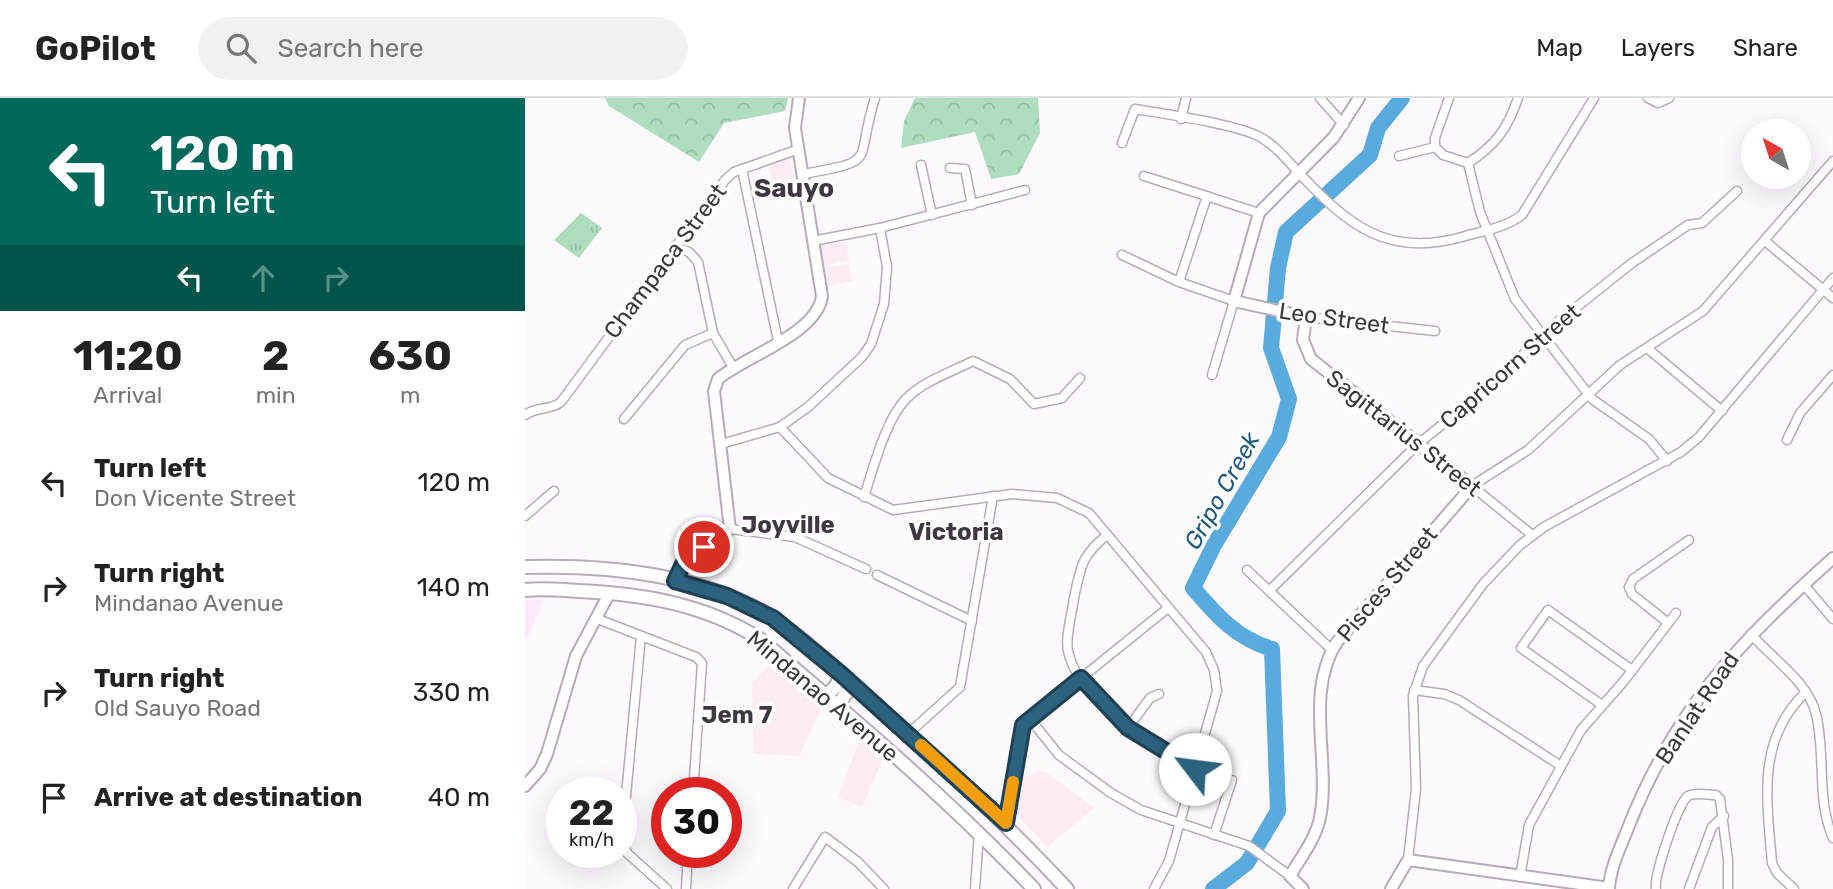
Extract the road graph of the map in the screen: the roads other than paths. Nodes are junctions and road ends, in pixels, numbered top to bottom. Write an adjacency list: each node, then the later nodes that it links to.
1 (799, 98): 15 (street)
2 (875, 98): 23 (street)
3 (1187, 98): 11 (street)
4 (1320, 98): 12 (street)
5 (1359, 98): 12 (street)
6 (1449, 98): 14 (street)
7 (1518, 98): 18 (street)
8 (1594, 98): 32 (street)
9 (1649, 98): 10 (street)
10 (1669, 98)
11 (1181, 119): 13 (street); 22 (street)
12 (1344, 125): 22 (street)
13 (1122, 143)
14 (1436, 147): 16 (street); 18 (street)
15 (799, 149): 21 (street, Champaca Street); 23 (street)
16 (1399, 156)
17 (1833, 161): 34 (street, Pisces Street)
18 (1468, 163): 32 (street)
19 (921, 165): 30 (street)
20 (950, 168): 28 (street)
21 (742, 169): 35 (street, Champaca Street); 46 (street)
22 (1299, 173): 29 (street); 32 (street)
23 (803, 174): 33 (street)
24 (1144, 176): 27 (street)
25 (1025, 190): 28 (street)
26 (1737, 191): 45 (street, Capricorn Street)
27 (1207, 196): 29 (street); 38 (street)
28 (972, 205): 30 (street)
29 (1259, 212): 41 (street)
30 (932, 215): 31 (street)
31 (880, 228): 33 (street); 56 (street)
32 (1486, 230): 45 (street)
33 (813, 241): 46 (street)
34 (1765, 241): 39 (street); 47 (street, Pisces Street)
35 (674, 246): 44 (street); 54 (street, Champaca Street)
36 (1122, 255): 38 (street)
37 (1833, 278): 39 (street)
38 (1179, 282): 41 (street)
39 (1823, 290): 40 (street); 53 (street)
40 (1833, 298)
41 (1234, 301): 42 (street, Leo Street); 49 (street)
42 (1306, 317): 43 (street, Leo Street); 59 (street, Sagittarius Street)
43 (1435, 331)
44 (713, 333): 48 (street); 55 (street)
45 (1542, 335): 52 (street); 59 (street, Capricorn Street)
46 (778, 341): 48 (street)
47 (1647, 348): 52 (street, Pisces Street); 53 (street)
48 (734, 369): 58 (street)
49 (1212, 375)
50 (1833, 375): 57 (street)
51 (1080, 378): 64 (street)
52 (1588, 393): 60 (street); 61 (street, Pisces Street)
53 (1721, 411): 60 (street)
54 (525, 415)
55 (624, 419)
56 (780, 427): 58 (street); 64 (street)
57 (1787, 440)
58 (721, 444): 66 (street)
59 (1418, 444): 61 (street, Sagittarius Street); 78 (street, Capricorn Street)
60 (1667, 461): 68 (street)
61 (1472, 485): 68 (street, Sagittarius Street); 88 (street, Pisces Street)
62 (554, 491): 65 (street)
63 (993, 496): 64 (street); 67 (street); 84 (street)
64 (864, 497)
65 (525, 516)
66 (730, 529): 72 (street); 75 (street)
67 (1107, 535): 80 (street); 91 (street)
68 (1532, 535): 93 (street)
69 (1689, 540): 85 (street)
70 (1833, 558): 76 (street, Banlat Road)
71 (525, 567): 75 (main road, Mindanao Avenue)
72 (866, 569)
73 (1247, 570): 78 (street)
74 (877, 575): 84 (street)
75 (675, 581): 90 (main road, Mindanao Avenue)
76 (1804, 584): 83 (street); 86 (street, Banlat Road)
77 (525, 590): 79 (main road, Mindanao Avenue)
78 (1269, 591): 88 (street)
79 (610, 592): 82 (street); 95 (main road, Mindanao Avenue)
80 (1168, 608): 91 (street); 103 (street)
81 (1676, 614): 85 (street)
82 (595, 618): 87 (street); 106 (street)
83 (1833, 619)
84 (972, 621): 101 (street)
85 (1668, 623): 89 (street)
86 (1751, 634): 94 (street); 127 (street, Banlat Road)
87 (641, 636): 104 (street); 117 (street)
88 (1332, 650): 115 (street, Pisces Street)
89 (1632, 670): 97 (street); 97 (street)
90 (841, 674): 92 (main road, Mindanao Avenue); 95 (main road)
91 (1081, 678): 99 (street); 100 (street)
92 (855, 686): 98 (main road); 101 (main road, Mindanao Avenue)
93 (1414, 690): 102 (street); 113 (street)
94 (1805, 693): 112 (street); 131 (street)
95 (826, 695): 98 (main road, Mindanao Avenue)
96 (1159, 695): 100 (street)
97 (1602, 705): 102 (street)
98 (839, 706): 110 (main road, Mindanao Avenue)
99 (1030, 719): 108 (street); 109 (street)
100 (1128, 728): 103 (street)
101 (909, 733): 108 (main road, Mindanao Avenue)
102 (1561, 766): 116 (street)
103 (1195, 769): 109 (street)
104 (693, 777)
105 (1232, 780): 111 (street)
106 (525, 786)
107 (1724, 816): 128 (street); 129 (street); 130 (street)
108 (1006, 823): 123 (main road, Mindanao Avenue)
109 (1181, 825): 111 (street); 124 (street)
110 (979, 832): 121 (street); 122 (main road, Mindanao Avenue)
111 (1214, 835): 115 (street)
112 (1833, 838)
113 (1408, 860): 116 (street); 126 (street)
114 (687, 868): 118 (street)
115 (1290, 876): 125 (street)
116 (1520, 877): 127 (street)
117 (667, 889)
118 (686, 889)
119 (793, 889): 120 (street)
120 (884, 889)
121 (975, 889)
122 (1034, 889)
123 (1066, 889)
124 (1154, 889)
125 (1303, 889)
126 (1391, 889)
127 (1609, 889)
128 (1656, 889)
129 (1689, 889)
130 (1728, 889)
131 (1794, 889)

